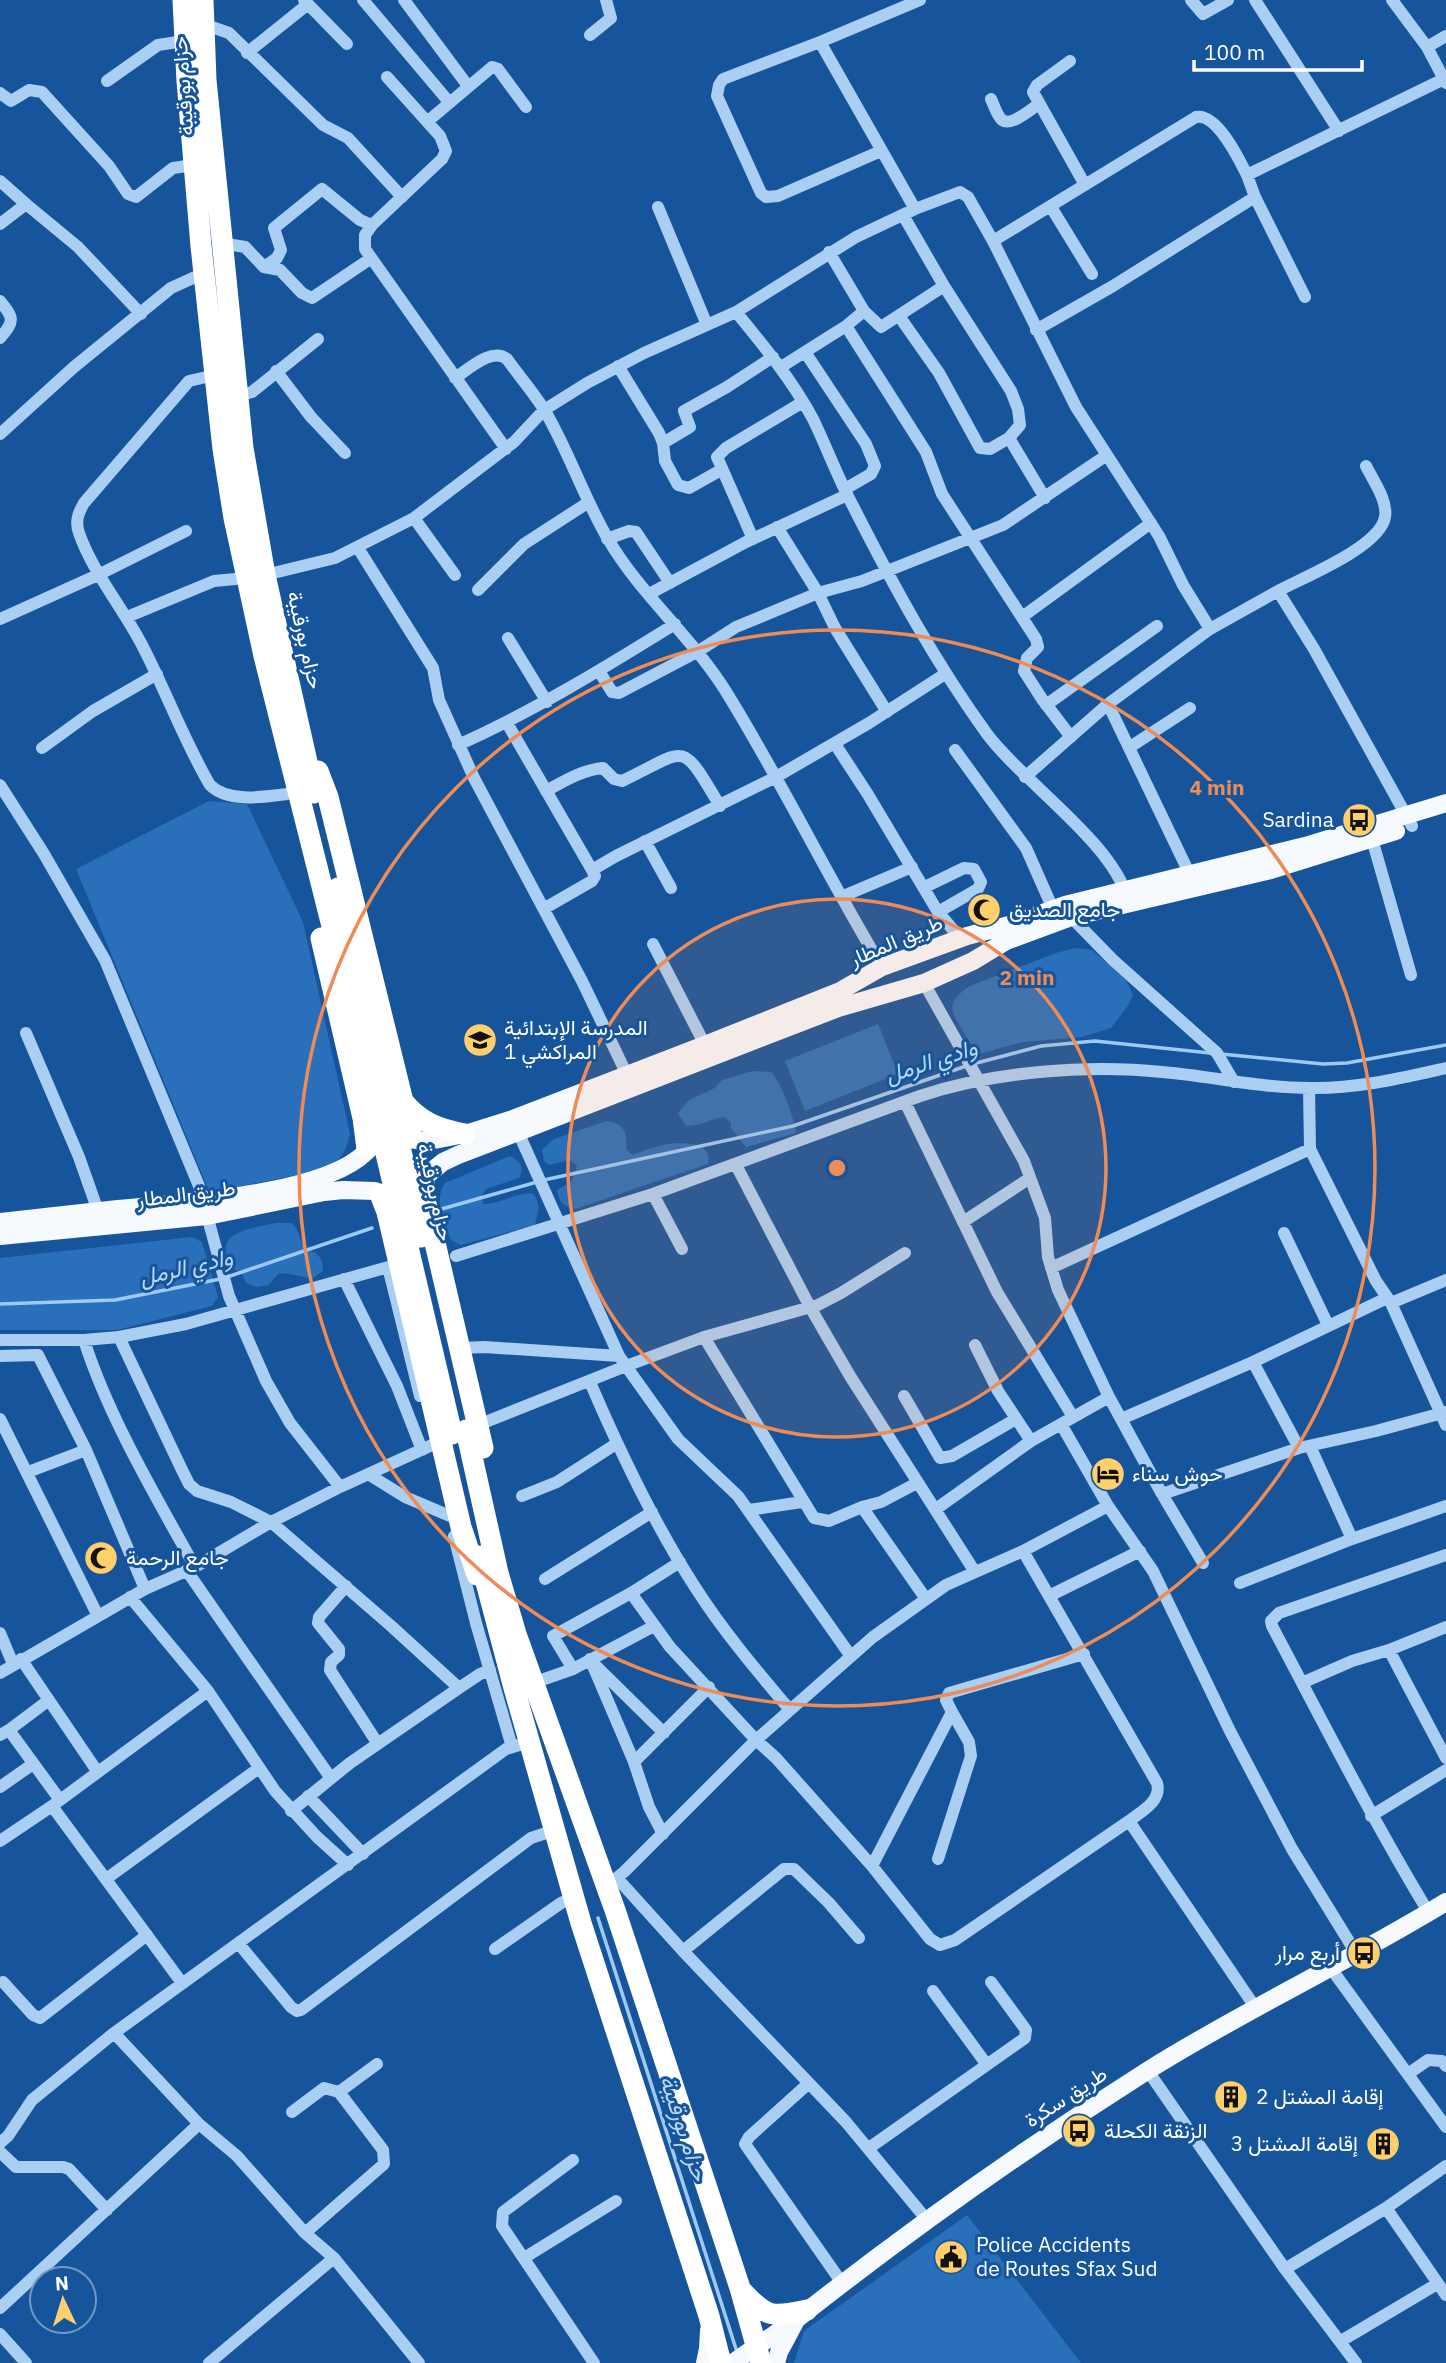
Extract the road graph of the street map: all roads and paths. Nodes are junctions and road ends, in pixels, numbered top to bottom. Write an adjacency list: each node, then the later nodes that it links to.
1 (183, 0): 16 (highway, حزام بورقيبة)
2 (203, 0): 13 (highway, حزام بورقيبة)
3 (363, 0): 28 (street)
4 (404, 0): 25 (street)
5 (606, 0): 14 (street)
6 (920, 0): 12 (street)
7 (1191, 0): 8 (street)
8 (1228, 0)
9 (1255, 0): 32 (street)
10 (1392, 0): 19 (street)
11 (305, 2): 18 (street); 20 (street)
12 (888, 6): 17 (street)
13 (203, 24): 20 (street); 47 (highway, حزام بورقيبة)
14 (590, 35)
15 (1446, 36): 19 (street)
16 (184, 41): 24 (street); 34 (highway, حزام بورقيبة)
17 (820, 42): 33 (street); 33 (street)
18 (347, 44)
19 (1427, 47): 23 (street)
20 (247, 53): 38 (street)
21 (1070, 61): 29 (street)
22 (387, 77): 31 (street)
23 (1445, 81): 32 (street)
24 (107, 82)
25 (468, 86): 28 (street); 30 (street)
26 (0, 93): 34 (street)
27 (991, 99): 29 (street)
28 (449, 102): 31 (street)
29 (1039, 104): 37 (street)
30 (526, 107)
31 (428, 121): 38 (street)
32 (1339, 131): 35 (street)
33 (881, 151): 43 (street)
34 (194, 165): 51 (highway, حزام بورقيبة)
35 (1247, 175): 37 (street); 39 (street)
36 (0, 181): 40 (street)
37 (1085, 185): 42 (street)
38 (402, 197): 45 (street)
39 (1255, 197): 54 (street); 62 (street)
40 (26, 204): 44 (street); 58 (street)
41 (658, 207): 60 (street)
42 (1051, 207): 46 (street); 52 (street)
43 (909, 212): 46 (street); 48 (street); 53 (street)
44 (0, 224)
45 (373, 225): 49 (street); 50 (street)
46 (993, 242): 62 (street)
47 (221, 243): 50 (street); 71 (highway, حزام بورقيبة)
48 (829, 252): 56 (street); 57 (street)
49 (370, 258): 50 (street); 70 (street)
50 (264, 267)
51 (204, 272): 58 (street); 69 (highway, حزام بورقيبة)
52 (1092, 274)
53 (944, 286): 59 (street); 75 (street)
54 (1305, 298)
55 (0, 301): 63 (street)
56 (864, 310): 59 (street); 61 (street)
57 (736, 312): 60 (street); 66 (street)
58 (141, 314): 74 (street)
59 (900, 316): 75 (street)
60 (707, 325): 67 (street)
61 (846, 326): 65 (street); 89 (street)
62 (1036, 330): 79 (street)
63 (0, 338)
64 (318, 339): 68 (street)
65 (805, 352): 66 (street); 82 (street)
66 (777, 362): 72 (street); 76 (street)
67 (618, 366): 73 (street); 76 (street)
68 (276, 371): 71 (street); 78 (street)
69 (215, 375): 94 (street); 96 (highway, حزام بورقيبة)
70 (455, 378): 73 (street); 77 (street)
71 (237, 396): 96 (highway, حزام بورقيبة)
72 (803, 402): 81 (street); 82 (street)
73 (544, 410): 77 (street); 84 (street)
74 (0, 434)
75 (1009, 438): 83 (street)
76 (663, 443): 81 (street)
77 (506, 449): 85 (street)
78 (345, 453)
79 (1107, 455): 83 (street); 86 (street)
80 (1366, 466): 99 (street)
81 (721, 470): 91 (street)
82 (846, 492): 87 (street); 93 (street)
83 (1045, 498): 89 (street)
84 (589, 502): 90 (street); 98 (street)
85 (414, 518): 92 (street); 95 (street)
86 (1151, 523): 103 (street); 107 (street)
87 (777, 527): 91 (street); 100 (street)
88 (186, 531): 94 (street)
89 (972, 538): 93 (street); 103 (street)
90 (607, 539): 97 (street); 101 (street)
91 (753, 539): 97 (street)
92 (358, 548): 96 (street); 122 (street)
93 (886, 569): 100 (street); 112 (street)
94 (100, 574): 102 (street); 104 (street)
95 (455, 575)
96 (256, 577): 102 (street); 117 (highway, حزام بورقيبة)
97 (670, 583): 101 (street)
98 (478, 590)
99 (1278, 591): 107 (street); 134 (street)
100 (818, 593): 109 (street); 118 (street)
101 (649, 594): 105 (street)
102 (127, 617): 111 (street)
103 (1022, 618): 115 (street)
104 (0, 619)
105 (674, 624): 109 (street); 110 (street)
106 (1157, 626): 115 (street)
107 (1210, 629): 114 (street)
108 (508, 638): 113 (street)
109 (697, 652): 110 (street); 127 (street)
110 (599, 671): 113 (street)
111 (157, 674): 124 (street); 130 (street)
112 (945, 674): 118 (street); 126 (street)
113 (547, 702): 119 (street)
114 (1108, 704): 120 (street); 123 (street)
115 (1046, 705): 120 (street)
116 (1190, 708): 123 (street)
117 (288, 712): 130 (highway); 161 (highway); 211 (highway, حزام بورقيبة, bridge)
118 (887, 712): 121 (street)
119 (508, 723): 122 (street); 129 (street)
120 (1071, 737): 126 (street)
121 (835, 744): 127 (street); 137 (street)
122 (458, 745): 144 (street)
123 (1129, 747): 139 (street)
124 (42, 748)
125 (955, 750): 145 (street)
126 (1025, 776): 143 (street)
127 (776, 777): 132 (street); 142 (street)
128 (0, 785): 174 (street)
129 (546, 791): 132 (street); 138 (street)
130 (287, 794): 168 (highway)
131 (1446, 803): 134 (main road, طريق المطار)
132 (720, 806): 136 (street)
133 (1446, 816): 134 (main road, طريق المطار)
134 (1410, 821): 135 (main road, طريق المطار); 139 (main road, طريق المطار)
135 (1372, 839): 139 (main road, طريق المطار); 151 (street)
136 (645, 841): 138 (street); 141 (street)
137 (912, 867): 140 (street); 142 (street)
138 (592, 870): 144 (street)
139 (1193, 881): 143 (main road, طريق المطار)
140 (925, 887): 146 (street); 146 (street)
141 (671, 888)
142 (841, 897): 150 (street)
143 (1126, 897): 145 (main road, طريق المطار)
144 (545, 908): 157 (street)
145 (1063, 911): 147 (main road, طريق المطار); 149 (main road, طريق المطار); 159 (street)
146 (938, 912): 147 (street)
147 (963, 937): 149 (main road); 150 (main road, طريق المطار)
148 (653, 944): 155 (street)
149 (973, 961): 152 (main road, طريق المطار)
150 (877, 971): 153 (main road); 155 (main road, طريق المطار)
151 (1410, 975)
152 (924, 982): 153 (main road, طريق المطار); 158 (street)
153 (879, 996): 157 (main road, طريق المطار)
154 (26, 1033): 175 (street)
155 (705, 1045): 157 (main road, طريق المطار)
156 (1446, 1068): 160 (street)
157 (630, 1081): 163 (main road, طريق المطار)
158 (978, 1082): 159 (street); 162 (street); 171 (street)
159 (1234, 1082): 160 (street)
160 (1309, 1088): 167 (street)
161 (402, 1100): 165 (highway); 166 (highway)
162 (905, 1101): 169 (street); 177 (street)
163 (557, 1109): 164 (main road, طريق المطار); 165 (main road, طريق المطار)
164 (518, 1132): 170 (main road, طريق المطار); 178 (street)
165 (465, 1134): 166 (main road, طريق المطار)
166 (414, 1139): 168 (main road); 170 (main road)
167 (1310, 1149): 185 (street); 188 (street)
168 (367, 1150): 172 (main road); 174 (main road, طريق المطار)
169 (736, 1165): 173 (street); 189 (street)
170 (426, 1178): 172 (main road); 198 (highway)
171 (1030, 1178): 177 (street); 185 (street)
172 (377, 1192): 174 (main road, طريق المطار); 184 (highway)
173 (653, 1194): 178 (street); 181 (street)
174 (205, 1209): 175 (main road, طريق المطار); 180 (main road, طريق المطار); 190 (street)
175 (98, 1211): 176 (main road, طريق المطار)
176 (0, 1220)
177 (963, 1222): 210 (street)
178 (560, 1224): 183 (street); 201 (street)
179 (1284, 1233): 191 (street)
180 (0, 1236)
181 (682, 1249)
182 (905, 1254): 189 (street)
183 (456, 1256)
184 (394, 1266): 186 (street); 215 (street); 257 (highway)
185 (1051, 1268): 205 (street)
186 (344, 1279): 190 (street); 215 (street)
187 (1446, 1280): 188 (street)
188 (1389, 1301): 191 (street); 206 (street)
189 (810, 1307): 192 (street); 219 (street)
190 (235, 1311): 193 (street); 220 (street)
191 (1328, 1325): 202 (street)
192 (704, 1336): 201 (street); 223 (street)
193 (119, 1337): 196 (street); 231 (street)
194 (0, 1340): 195 (street)
195 (39, 1340): 196 (street); 199 (street)
196 (84, 1340): 238 (street)
197 (975, 1345): 208 (street)
198 (460, 1348): 201 (street); 211 (highway)
199 (38, 1355): 200 (street); 216 (street)
200 (0, 1356)
201 (623, 1361): 203 (street); 228 (street)
202 (1253, 1362): 209 (street); 214 (street)
203 (590, 1381): 211 (street); 213 (street)
204 (904, 1396): 208 (street)
205 (1109, 1397): 209 (street); 210 (street)
206 (1445, 1417): 214 (street)
207 (0, 1419): 217 (street)
208 (1016, 1419): 212 (street)
209 (1121, 1419): 221 (street)
210 (1067, 1420): 212 (street); 224 (street)
211 (465, 1430): 257 (highway, حزام بورقيبة); 261 (highway, حزام بورقيبة)
212 (1031, 1441): 227 (street)
213 (616, 1444): 222 (street); 229 (street)
214 (1304, 1447): 221 (street); 232 (street)
215 (427, 1448): 218 (street); 230 (street)
216 (86, 1450): 217 (street); 243 (street)
217 (28, 1472): 248 (street)
218 (368, 1475): 220 (street); 230 (street)
219 (917, 1483): 226 (street); 227 (street)
220 (340, 1487): 231 (street)
221 (1161, 1494): 237 (street)
222 (522, 1496)
223 (802, 1502): 226 (street); 228 (street)
224 (1108, 1506): 233 (street); 234 (street)
225 (1446, 1506): 232 (street)
226 (862, 1507): 247 (street)
227 (936, 1509): 239 (street)
228 (749, 1510): 254 (street)
229 (652, 1512): 236 (street); 240 (street)
230 (450, 1516): 257 (street)
231 (271, 1522): 238 (street); 242 (street)
232 (1353, 1539): 241 (street)
233 (1023, 1550): 239 (street); 245 (street)
234 (1140, 1551): 245 (street); 303 (street)
235 (1446, 1555): 260 (street)
236 (680, 1562): 244 (street); 266 (street)
237 (1203, 1563)
238 (191, 1569): 243 (street); 279 (street)
239 (975, 1572): 247 (street)
240 (545, 1579)
241 (1240, 1583)
242 (346, 1586): 263 (street); 271 (street)
243 (145, 1589): 246 (street)
244 (631, 1592): 249 (street); 258 (street)
245 (1049, 1596): 253 (street)
246 (130, 1597): 248 (street); 264 (street)
247 (926, 1599): 254 (street)
248 (97, 1614): 256 (street)
249 (654, 1626): 255 (street); 262 (street)
250 (1446, 1627): 252 (street)
251 (0, 1633): 256 (street)
252 (1389, 1650): 260 (street); 273 (street)
253 (1084, 1654): 267 (street); 285 (street)
254 (850, 1655): 266 (street)
255 (590, 1659): 258 (street); 269 (street); 274 (street)
256 (17, 1661): 259 (street); 265 (street)
257 (499, 1667): 263 (street); 272 (highway, حزام بورقيبة)
258 (573, 1669): 261 (street)
259 (0, 1672)
260 (1304, 1682): 284 (street)
261 (533, 1683): 294 (highway, حزام بورقيبة)
262 (709, 1687): 269 (street); 270 (street)
263 (458, 1688): 271 (street)
264 (208, 1691): 276 (street); 278 (street)
265 (49, 1700): 268 (street); 278 (street)
266 (790, 1710): 270 (street)
267 (952, 1712): 290 (street); 292 (street)
268 (4, 1732): 275 (street)
269 (664, 1733): 274 (street)
270 (756, 1740): 287 (street); 292 (street)
271 (378, 1744): 279 (street)
272 (521, 1744): 286 (highway, حزام بورقيبة); 289 (street)
273 (1446, 1758)
274 (634, 1762): 287 (street)
275 (33, 1764): 280 (street); 282 (street)
276 (259, 1768): 283 (street); 293 (street)
277 (1446, 1770): 284 (street)
278 (97, 1771): 282 (street)
279 (330, 1777): 281 (street)
280 (0, 1787)
281 (308, 1796): 283 (street); 289 (street)
282 (56, 1803): 288 (street); 293 (street)
283 (291, 1811): 291 (street)
284 (1371, 1816): 297 (street)
285 (1129, 1822): 292 (street); 309 (street)
286 (555, 1830): 295 (highway, حزام بورقيبة); 300 (street)
287 (663, 1834): 294 (street)
288 (0, 1841)
289 (363, 1854): 291 (street)
290 (938, 1859)
291 (348, 1866): 300 (street)
292 (872, 1866)
293 (106, 1879): 298 (street)
294 (612, 1882): 302 (street); 336 (highway, حزام بورقيبة)
295 (574, 1897): 301 (street); 340 (highway, حزام بورقيبة)
296 (1446, 1902): 297 (main road, طريق سكرة)
297 (1429, 1913): 303 (main road, طريق سكرة)
298 (147, 1935): 305 (street); 307 (street)
299 (859, 1938): 302 (street)
300 (239, 1944): 307 (street)
301 (495, 1949)
302 (683, 1951): 316 (street)
303 (1356, 1953): 304 (main road, طريق سكرة)
304 (1330, 1967): 309 (main road, طريق سكرة); 315 (street)
305 (3, 1982)
306 (991, 1982): 312 (street)
307 (182, 1983): 310 (street)
308 (933, 1991): 312 (street)
309 (1255, 2007): 314 (main road, طريق سكرة)
310 (114, 2033): 319 (street); 321 (street)
311 (377, 2064): 317 (street)
312 (987, 2065): 322 (street)
313 (1446, 2066): 315 (street)
314 (1148, 2071): 329 (main road, طريق سكرة); 333 (street)
315 (1408, 2074): 320 (street)
316 (809, 2083): 322 (street); 334 (street)
317 (339, 2092): 318 (street); 330 (street)
318 (292, 2112)
319 (199, 2124): 328 (street); 330 (street)
320 (1446, 2127)
321 (0, 2143)
322 (869, 2148): 329 (street)
323 (0, 2152): 328 (street)
324 (573, 2160): 332 (street)
325 (1446, 2166): 327 (street)
326 (615, 2202): 332 (street)
327 (1387, 2208): 333 (street); 335 (street)
328 (107, 2210): 338 (street)
329 (927, 2220): 334 (main road, طريق سكرة)
330 (305, 2232): 331 (street)
331 (334, 2258): 345 (street); 346 (street)
332 (524, 2258): 347 (street)
333 (1284, 2269): 342 (street)
334 (842, 2283): 339 (main road, طريق سكرة)
335 (1437, 2284): 337 (street); 342 (street)
336 (740, 2288): 339 (highway); 343 (highway, حزام بورقيبة)
337 (1446, 2295)
338 (0, 2308)
339 (802, 2314): 343 (main road, طريق سكرة); 351 (main road)
340 (709, 2316): 348 (main road); 349 (highway, حزام بورقيبة)
341 (0, 2334): 344 (street)
342 (1341, 2341): 352 (street)
343 (758, 2355): 350 (main road, طريق سكرة)
344 (26, 2363)
345 (209, 2363)
346 (419, 2363)
347 (594, 2363)
348 (705, 2363)
349 (721, 2363)
350 (733, 2363)
351 (776, 2363)
352 (1356, 2363)

